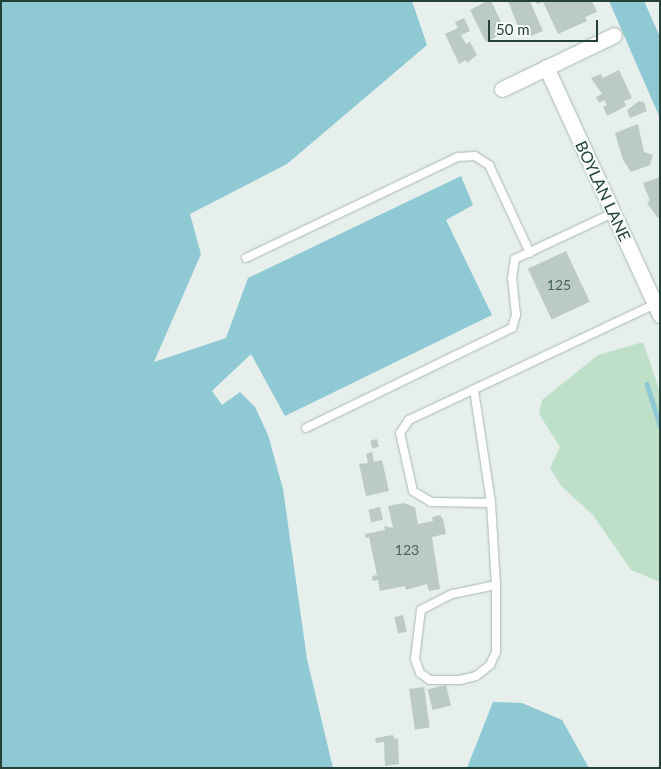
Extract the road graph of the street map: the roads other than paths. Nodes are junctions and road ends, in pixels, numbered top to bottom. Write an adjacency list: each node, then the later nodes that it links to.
1 (614, 36): 2 (street)
2 (546, 67): 3 (street); 4 (street, BOYLAN LANE)
3 (502, 89)
4 (613, 213): 5 (lane); 7 (street, BOYLAN LANE)
5 (530, 253): 6 (lane); 9 (lane)
6 (246, 258)
7 (657, 310): 8 (lane)
8 (474, 390): 10 (lane); 10 (lane)
9 (306, 428)
10 (491, 503): 11 (lane)
11 (496, 585): 11 (lane)

